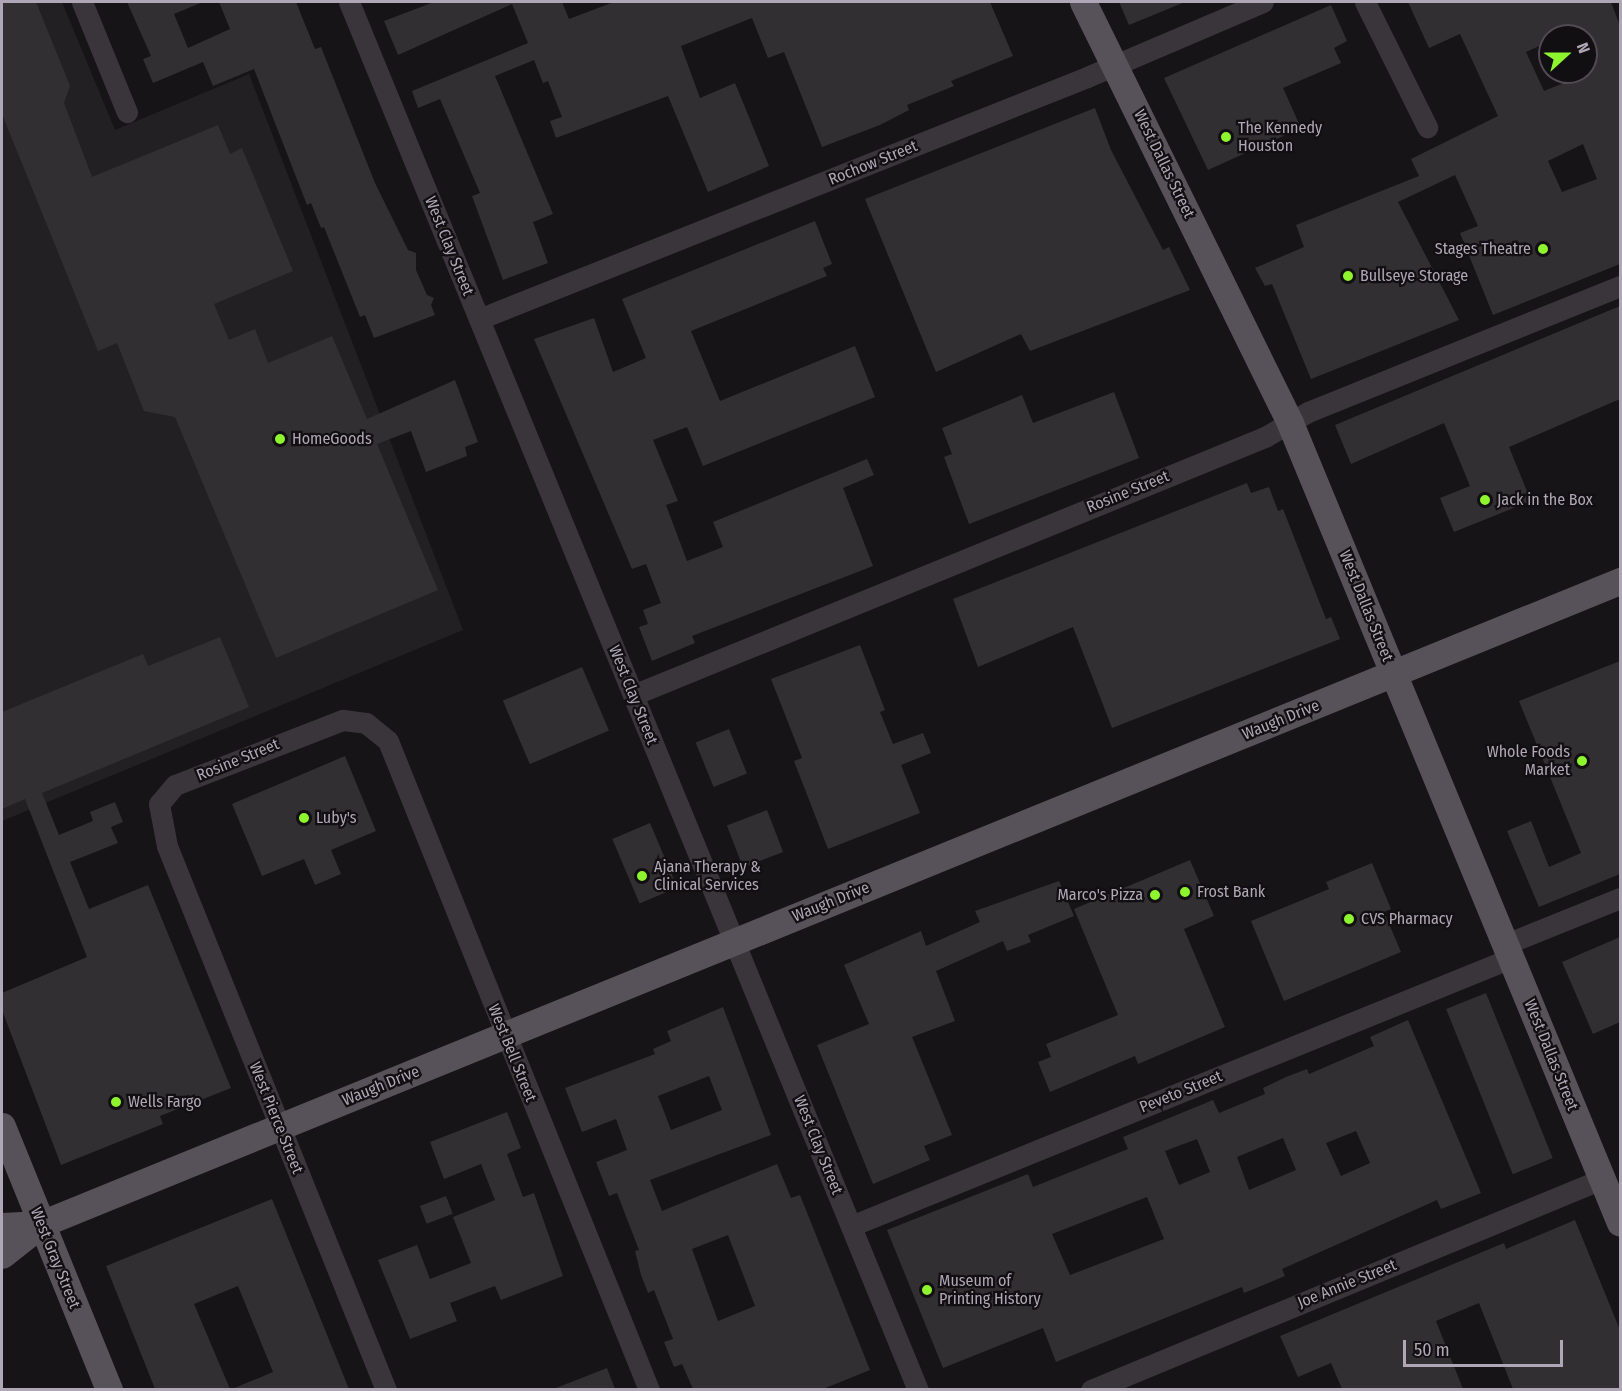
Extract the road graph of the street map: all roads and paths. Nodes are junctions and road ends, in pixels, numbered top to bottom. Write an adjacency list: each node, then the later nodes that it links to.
1 (82, 2): 7 (street)
2 (349, 2): 10 (street, West Clay Street)
3 (1083, 2): 6 (main road, West Dallas Street)
4 (1263, 2): 6 (street, Rochow Street)
5 (1365, 2): 8 (street)
6 (1116, 65): 10 (street, Rochow Street); 11 (main road, West Dallas Street)
7 (127, 112)
8 (1427, 127)
9 (1620, 286): 11 (street, Rosine Street)
10 (479, 319): 14 (street, West Clay Street)
11 (1290, 423): 13 (main road, West Dallas Street); 14 (street, Rosine Street)
12 (1620, 581): 13 (main road, Waugh Drive)
13 (1394, 674): 18 (main road, Waugh Drive); 19 (main road, West Dallas Street)
14 (633, 694): 18 (street, West Clay Street)
15 (366, 723): 16 (street, Rosine Street); 20 (street, West Bell Street)
16 (167, 846): 22 (street, West Pierce Street)
17 (1620, 898): 19 (street, Peveto Street)
18 (734, 942): 20 (main road, Waugh Drive); 27 (street, West Clay Street)
19 (1508, 951): 23 (main road, West Dallas Street); 27 (street, Peveto Street)
20 (505, 1035): 22 (main road, Waugh Drive); 31 (street, West Bell Street)
21 (2, 1126): 25 (main road, West Gray Street)
22 (279, 1128): 25 (main road, Waugh Drive); 30 (street, West Pierce Street)
23 (1602, 1179): 24 (main road, West Dallas Street); 33 (street, Joe Annie Street)
24 (1620, 1223)
25 (41, 1224): 26 (main road, Waugh Drive); 28 (main road, Waugh Drive); 29 (main road, West Gray Street)
26 (2, 1226)
27 (851, 1226): 32 (street, West Clay Street)
28 (2, 1256)
29 (109, 1389)
30 (386, 1389)
31 (650, 1389)
32 (918, 1389)
33 (1091, 1389)

